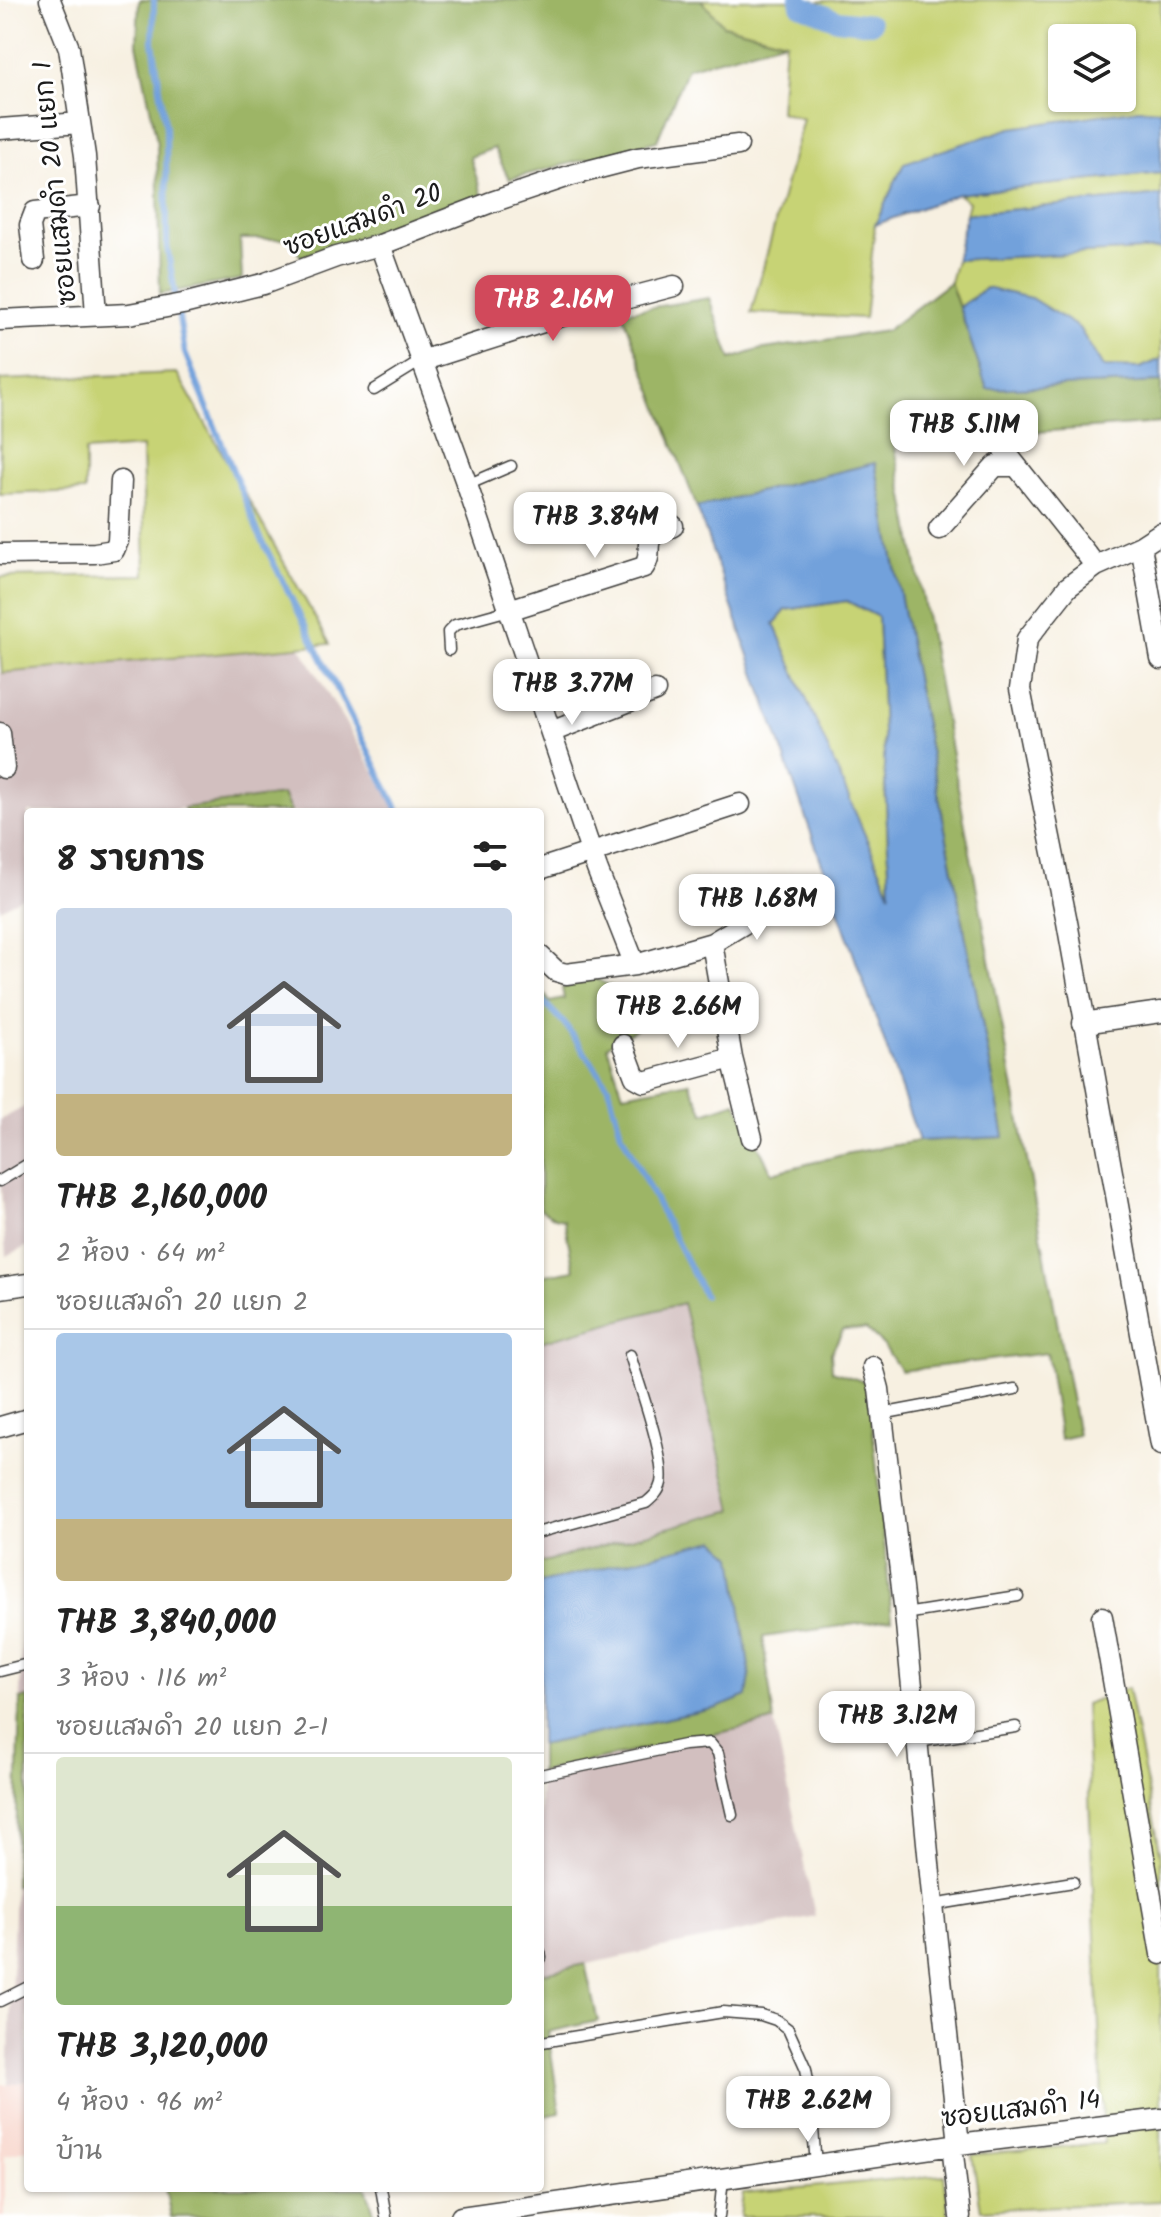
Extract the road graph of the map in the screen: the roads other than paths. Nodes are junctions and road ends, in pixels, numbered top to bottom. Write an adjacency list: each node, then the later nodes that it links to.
1 (50, 0): 2 (street, ซอยแสมดำ 20 แยก 1)
2 (80, 123): 3 (street); 5 (street, ซอยแสมดำ 20 แยก 1)
3 (0, 129)
4 (738, 145): 6 (street, ซอยแสมดำ 20)
5 (90, 206): 7 (street); 9 (street, ซอยแสมดำ 20 แยก 1)
6 (380, 245): 9 (street, ซอยแสมดำ 20); 11 (street)
7 (34, 260)
8 (674, 286): 11 (street)
9 (96, 315): 10 (street, ซอยแสมดำ 20)
10 (0, 320)
11 (421, 361): 12 (lane); 17 (street)
12 (374, 390)
13 (999, 444): 15 (street)
14 (511, 466): 17 (lane)
15 (1016, 466): 19 (street); 23 (street)
16 (121, 481): 22 (street)
17 (467, 485): 24 (street)
18 (673, 526): 24 (street)
19 (939, 529)
20 (1161, 533): 21 (street)
21 (1141, 546): 23 (street); 26 (street)
22 (0, 554)
23 (1096, 566): 39 (street)
24 (509, 610): 25 (lane); 28 (street)
25 (449, 650)
26 (1161, 659)
27 (655, 691): 28 (street)
28 (551, 732): 32 (street)
29 (0, 733): 30 (street)
30 (4, 768)
31 (740, 804): 32 (street)
32 (592, 852): 33 (street); 37 (street)
33 (544, 868)
34 (780, 902): 35 (street)
35 (712, 943): 37 (street); 41 (street)
36 (544, 960): 37 (street)
37 (635, 965)
38 (1161, 1012): 39 (street)
39 (1083, 1023): 53 (street)
40 (623, 1045): 41 (street)
41 (732, 1058): 42 (street)
42 (752, 1138)
43 (24, 1166): 44 (lane)
44 (0, 1181)
45 (24, 1285): 46 (street)
46 (0, 1288)
47 (630, 1355): 54 (lane)
48 (873, 1367): 50 (street)
49 (1015, 1389): 50 (lane)
50 (881, 1414): 56 (street)
51 (24, 1420): 52 (street)
52 (0, 1427)
53 (1161, 1445)
54 (544, 1531)
55 (1018, 1596): 56 (lane)
56 (905, 1614): 61 (street)
57 (1102, 1617): 66 (street)
58 (24, 1665): 59 (lane)
59 (0, 1671)
60 (1016, 1727): 61 (lane)
61 (917, 1742): 65 (street)
62 (544, 1774): 63 (lane)
63 (732, 1815)
64 (1073, 1882): 65 (lane)
65 (933, 1905): 71 (street)
66 (1161, 1954)
67 (24, 1989): 68 (lane)
68 (0, 2001)
69 (544, 2042): 72 (lane)
70 (1161, 2119): 71 (street, ซอยแสมดำ 14)
71 (955, 2144): 72 (street, ซอยแสมดำ 14); 78 (street)
72 (816, 2165): 73 (street, ซอยแสมดำ 14)
73 (723, 2178): 76 (street, ซอยแสมดำ 14); 77 (lane)
74 (382, 2192): 75 (lane)
75 (386, 2217)
76 (461, 2217)
77 (719, 2217)
78 (960, 2217)

